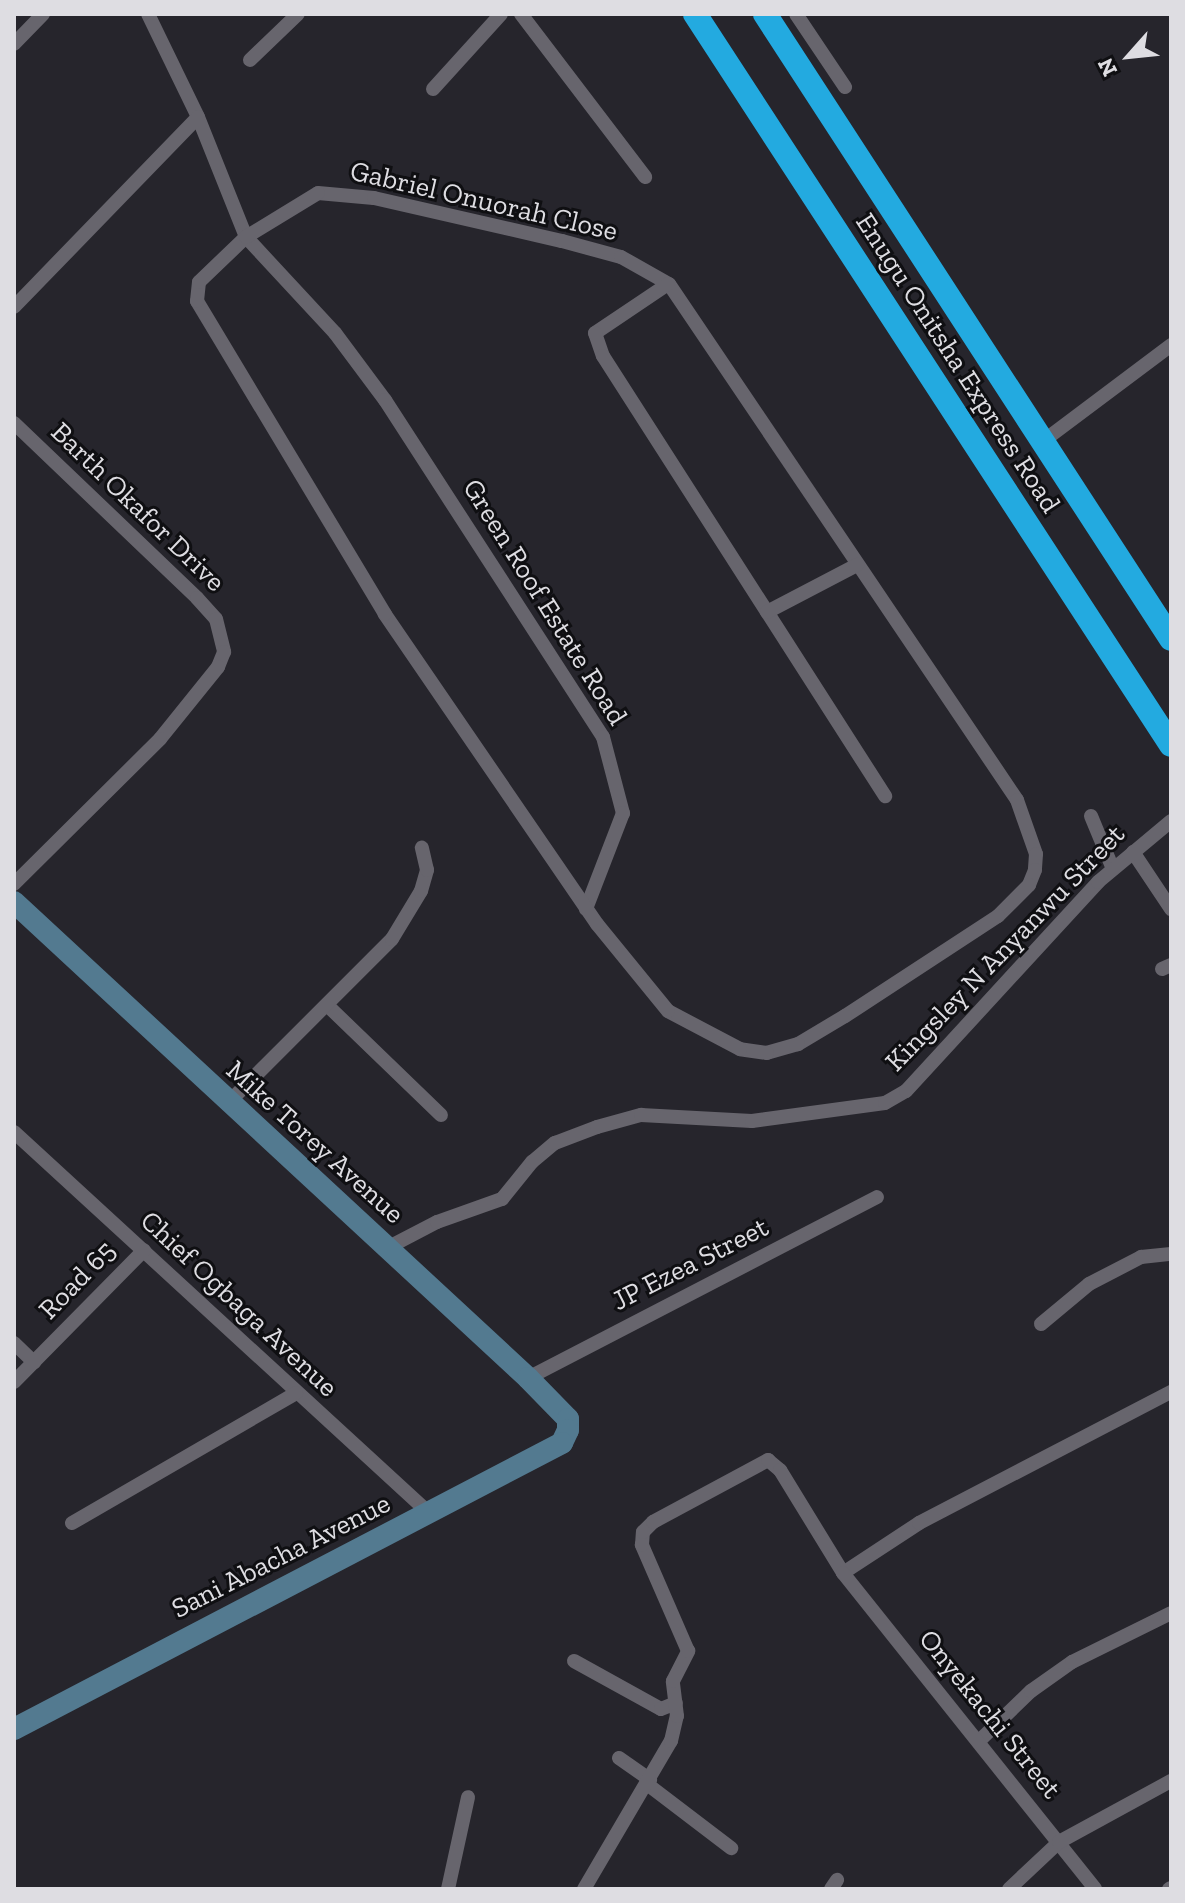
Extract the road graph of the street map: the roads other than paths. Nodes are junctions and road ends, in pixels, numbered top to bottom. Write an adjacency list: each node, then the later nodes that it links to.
1 (43, 14): 9 (street)
2 (148, 14): 13 (street)
3 (298, 14): 10 (street)
4 (501, 14): 12 (street)
5 (521, 14): 14 (street)
6 (695, 14): 24 (highway, Enugu Onitsha Express Road)
7 (765, 14): 20 (highway, Enugu Onitsha Express Road)
8 (796, 14): 11 (street)
9 (14, 44)
10 (250, 60)
11 (845, 87)
12 (433, 89)
13 (198, 117): 15 (street); 17 (street)
14 (645, 177)
15 (246, 237): 16 (street, Gabriel Onuorah Close); 33 (street, Green Roof Estate Road); 33 (street, Gabriel Onuorah Close)
16 (668, 284): 21 (street); 22 (street)
17 (14, 307)
18 (1171, 345): 20 (street)
19 (14, 423): 31 (street, Barth Okafor Drive)
20 (1042, 442): 23 (highway, Enugu Onitsha Express Road)
21 (857, 565): 22 (street); 33 (street)
22 (767, 612): 25 (street)
23 (1167, 624)
24 (1171, 745)
25 (885, 796)
26 (1091, 816): 30 (street)
27 (1171, 821): 29 (street, Kingsley N Anyanwu Street)
28 (422, 848): 35 (street)
29 (1133, 852): 30 (street, Kingsley N Anyanwu Street); 34 (street)
30 (1113, 869): 40 (street, Kingsley N Anyanwu Street)
31 (14, 884)
32 (14, 902): 36 (main road, Mike Torey Avenue)
33 (586, 909)
34 (1171, 909)
35 (328, 1006): 36 (street); 37 (street)
36 (227, 1104): 40 (main road, Mike Torey Avenue)
37 (441, 1115)
38 (14, 1132): 41 (street, Chief Ogbaga Avenue)
39 (877, 1197): 46 (street, JP Ezea Street)
40 (387, 1248): 46 (main road, Mike Torey Avenue)
41 (144, 1250): 45 (street, Road 65); 49 (street, Chief Ogbaga Avenue)
42 (1171, 1254): 43 (street)
43 (1041, 1324)
44 (14, 1343): 45 (street)
45 (34, 1362): 47 (street, Road 65)
46 (528, 1378): 50 (main road, Mike Torey Avenue)
47 (14, 1382)
48 (1171, 1392): 53 (street)
49 (296, 1393): 51 (street, Chief Ogbaga Avenue); 52 (street)
50 (568, 1430): 51 (main road, Sani Abacha Avenue)
51 (429, 1513): 57 (main road, Sani Abacha Avenue)
52 (72, 1523)
53 (843, 1573): 56 (street, Onyekachi Street); 58 (street, Onyekachi Street)
54 (1171, 1613): 58 (street)
55 (574, 1661): 56 (street)
56 (676, 1703): 61 (street)
57 (14, 1729)
58 (979, 1741): 63 (street, Onyekachi Street)
59 (619, 1758): 61 (street)
60 (1171, 1781): 63 (street)
61 (649, 1782): 64 (street); 66 (street)
62 (468, 1797): 65 (street)
63 (1059, 1842): 67 (street); 68 (street, Onyekachi Street)
64 (731, 1848)
65 (448, 1889)
66 (584, 1889)
67 (1009, 1889)
68 (1095, 1889)

